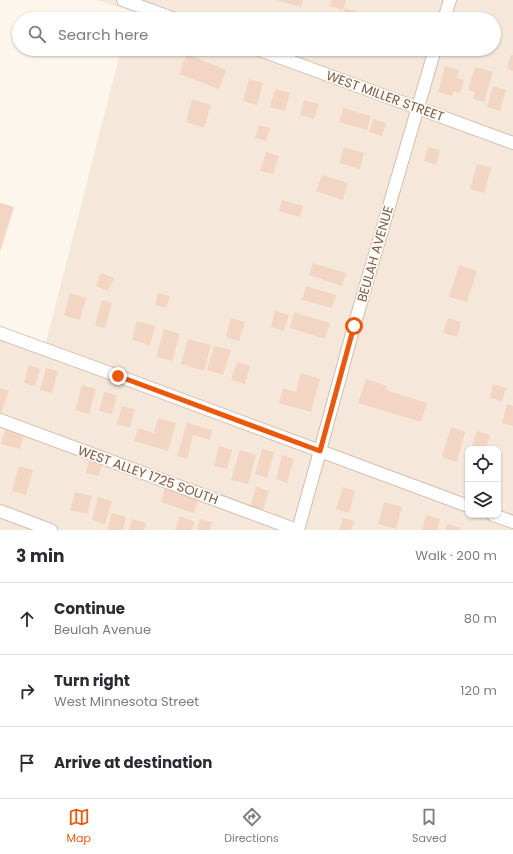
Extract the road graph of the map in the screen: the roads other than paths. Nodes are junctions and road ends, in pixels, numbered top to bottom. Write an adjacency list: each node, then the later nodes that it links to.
1 (123, 0): 3 (street)
2 (450, 0): 4 (street)
3 (156, 12)
4 (446, 12)
5 (276, 56): 7 (street, WEST MILLER STREET)
6 (433, 56): 7 (street, BEULAH AVENUE)
7 (417, 108): 8 (street, WEST MILLER STREET); 11 (street, BEULAH AVENUE)
8 (513, 143)
9 (0, 333): 11 (street)
10 (0, 420): 17 (street, WEST ALLEY 1725 SOUTH)
11 (320, 451): 12 (street); 17 (street, BEULAH AVENUE)
12 (465, 505)
13 (0, 511): 16 (street)
14 (501, 518): 15 (street)
15 (513, 522)
16 (52, 530)
17 (297, 530)

